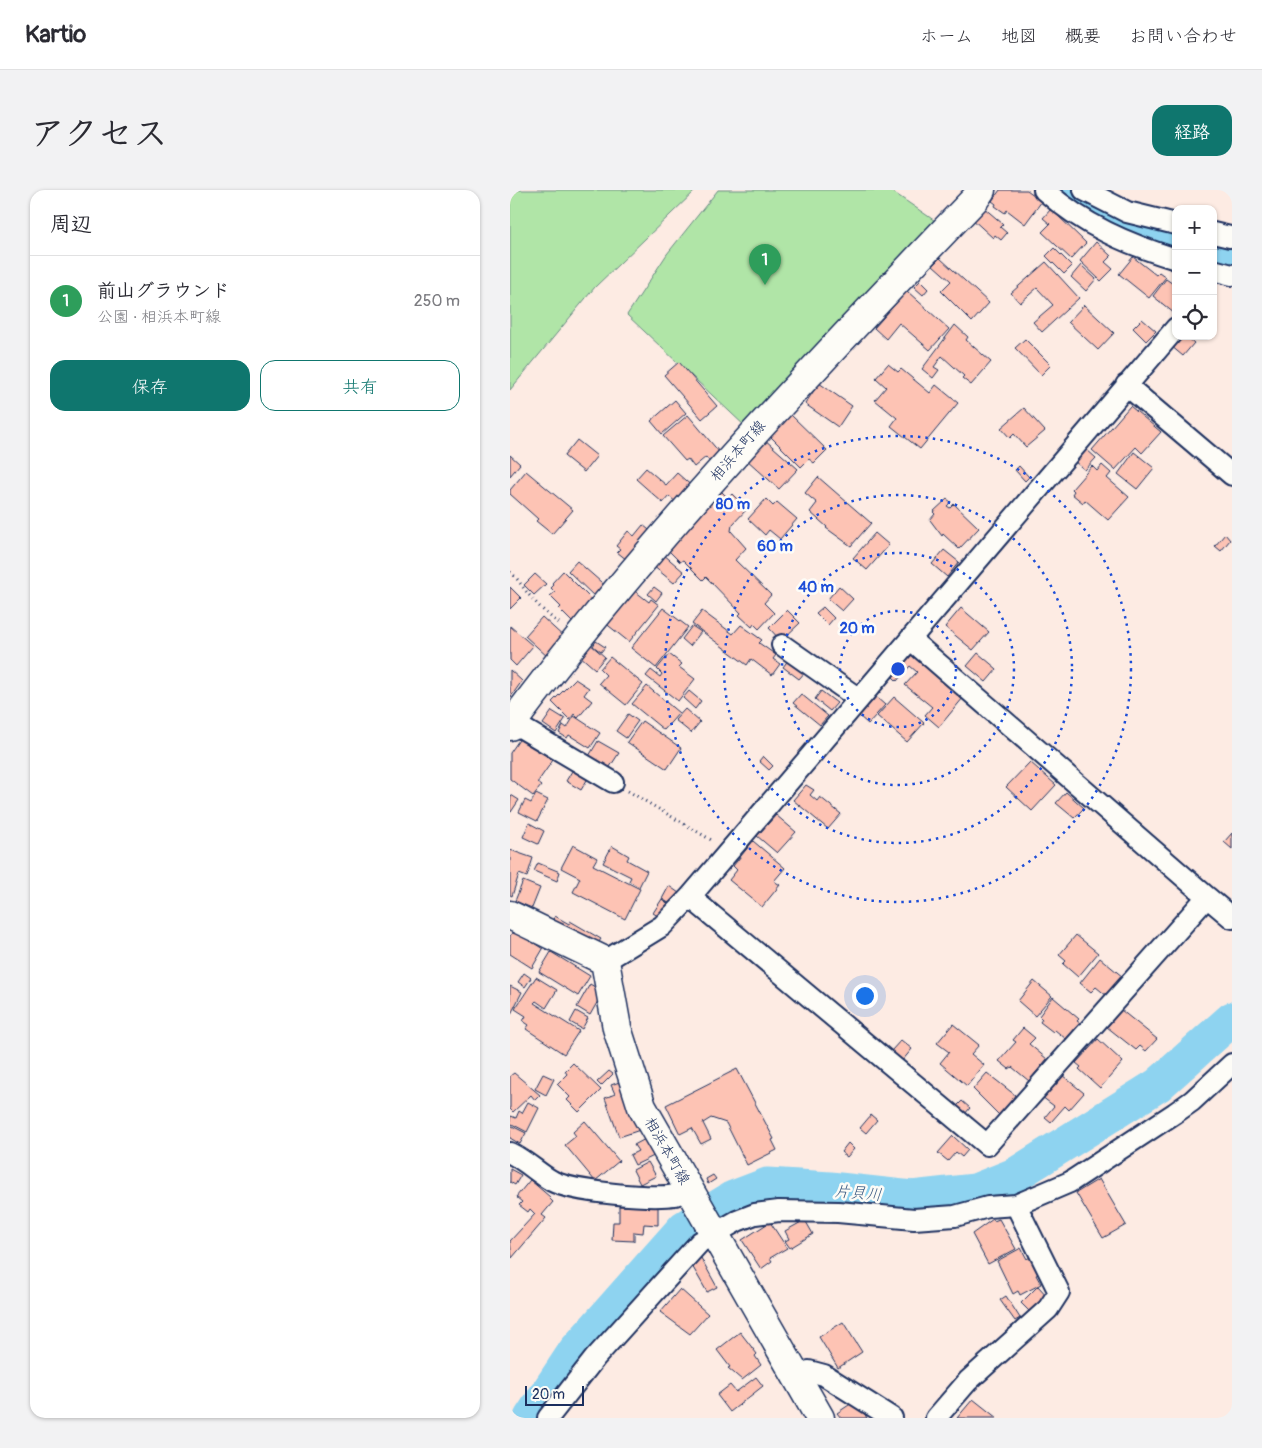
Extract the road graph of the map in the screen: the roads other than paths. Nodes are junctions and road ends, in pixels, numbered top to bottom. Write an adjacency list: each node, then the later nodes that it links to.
1 (981, 190): 12 (main road, 相浜本町線)
2 (1044, 190): 5 (street)
3 (1084, 190): 4 (street)
4 (1172, 223)
5 (1172, 258)
6 (1172, 333): 7 (street)
7 (1126, 386): 8 (street); 9 (street)
8 (1232, 475)
9 (910, 639): 11 (street); 15 (street)
10 (782, 645): 11 (street)
11 (859, 699): 14 (street)
12 (511, 723): 13 (street)
13 (613, 782)
14 (690, 897): 15 (street); 18 (street)
15 (1207, 897): 17 (street)
16 (510, 915): 18 (main road)
17 (1232, 918)
18 (605, 961): 21 (main road, 相浜本町線)
19 (1232, 1064): 22 (street)
20 (510, 1153): 21 (street)
21 (693, 1197): 23 (main road, 相浜本町線)
22 (1016, 1205): 23 (street); 28 (street)
23 (714, 1230): 24 (main road, 相浜本町線); 25 (street)
24 (798, 1378): 26 (main road, 相浜本町線); 27 (street)
25 (548, 1418)
26 (820, 1418)
27 (892, 1418)
28 (936, 1418)

